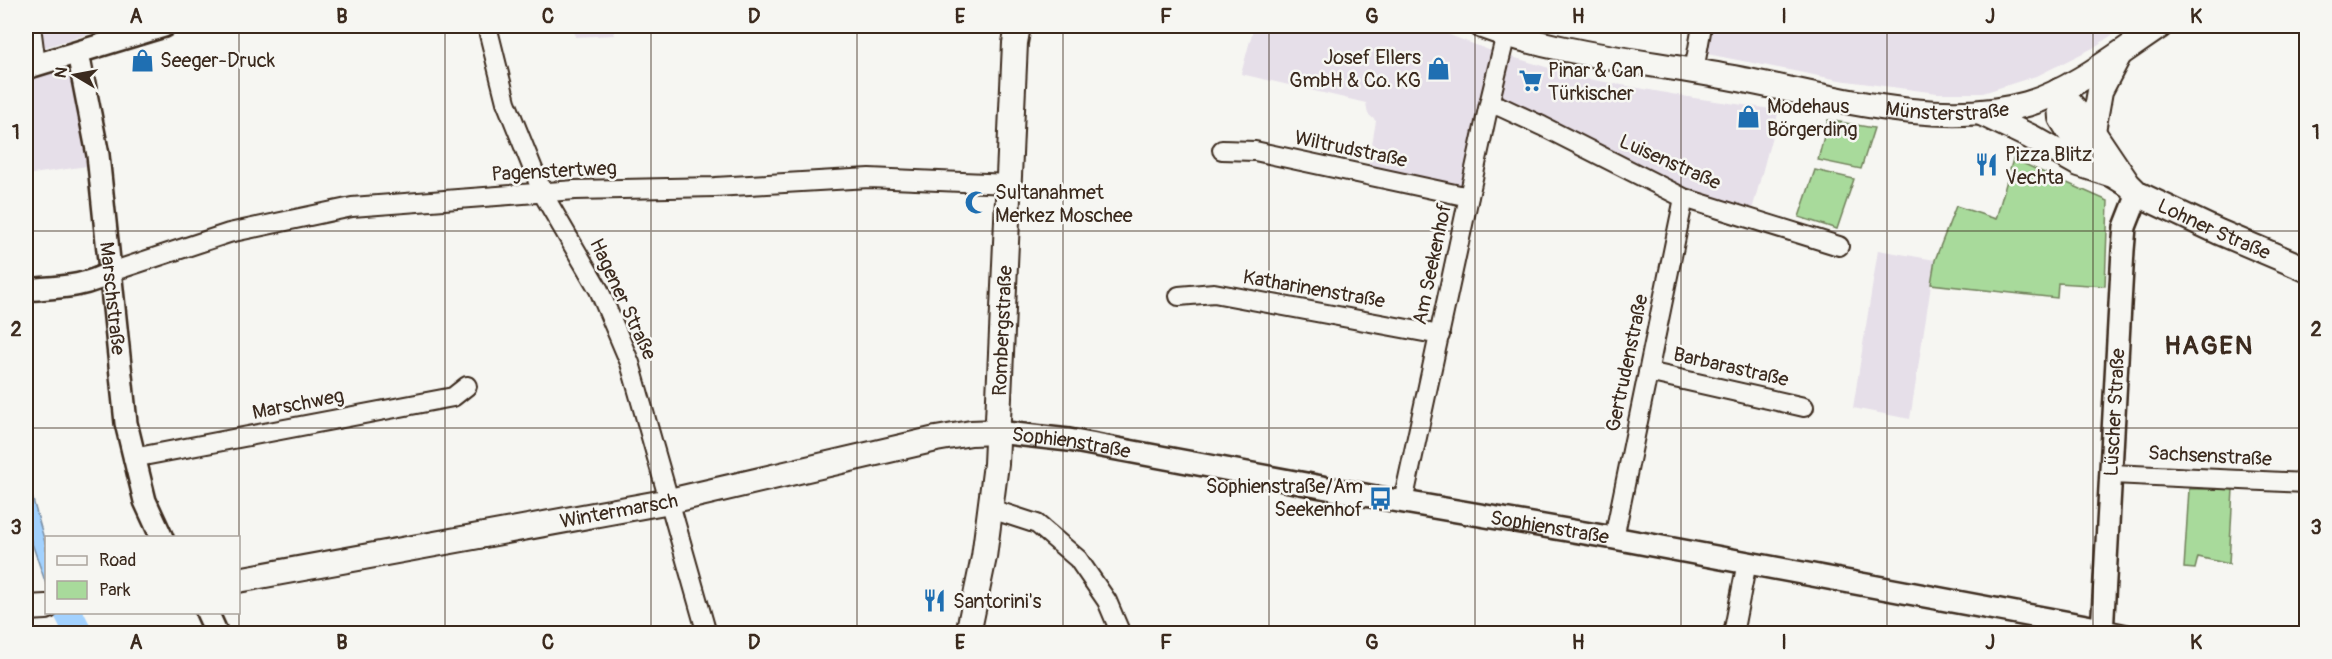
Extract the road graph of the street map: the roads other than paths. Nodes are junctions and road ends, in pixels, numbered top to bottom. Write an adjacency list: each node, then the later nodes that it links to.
1 (31, 26): 11 (street)
2 (164, 26): 9 (street)
3 (487, 26): 20 (street, Hagener Straße)
4 (1018, 26): 18 (main road, Rombergstraße)
5 (1482, 26): 8 (main road, Münsterstraße)
6 (1702, 26): 12 (street)
7 (2160, 26): 10 (main road, Münsterstraße)
8 (1506, 34): 12 (main road, Münsterstraße); 14 (street, Am Seekenhof)
9 (78, 53): 11 (street); 25 (street, Marschstraße)
10 (2120, 53): 13 (main road, Münsterstraße); 16 (main road)
11 (31, 66)
12 (1694, 71): 15 (main road, Münsterstraße)
13 (2059, 91): 15 (main road, Münsterstraße); 16 (main road); 19 (main road)
14 (1489, 104): 21 (street, Am Seekenhof); 22 (street, Luisenstraße)
15 (1981, 113): 19 (main road, Lohner Straße)
16 (2093, 131): 19 (main road)
17 (1222, 150): 21 (street, Wiltrudstraße)
18 (1009, 183): 20 (street, Pagenstertweg); 32 (main road, Rombergstraße)
19 (2126, 184): 24 (main road, Lohner Straße); 34 (street, Lüscher Straße)
20 (543, 194): 25 (street, Pagenstertweg); 36 (street, Hagener Straße)
21 (1469, 197): 28 (street, Am Seekenhof)
22 (1684, 198): 23 (street, Luisenstraße); 29 (street, Gertrudenstraße)
23 (1839, 246)
24 (2307, 269)
25 (111, 272): 26 (street); 33 (street, Marschstraße)
26 (26, 290)
27 (1179, 296): 28 (street, Katharinenstraße)
28 (1440, 335): 37 (street, Am Seekenhof)
29 (1648, 372): 31 (street, Barbarastraße); 40 (street, Gertrudenstraße)
30 (467, 386): 33 (street, Marschweg)
31 (1804, 407)
32 (997, 432): 36 (main road, Wintermarsch); 37 (street, Sophienstraße); 38 (main road, Rombergstraße)
33 (133, 458): 39 (street, Marschstraße)
34 (2112, 474): 35 (street, Sachsenstraße); 46 (street, Lüscher Straße)
35 (2307, 483)
36 (670, 501): 42 (main road, Wintermarsch); 48 (street, Hagener Straße)
37 (1403, 502): 40 (street, Sophienstraße)
38 (991, 509): 49 (main road, Rombergstraße); 50 (street)
39 (162, 536)
40 (1614, 538): 41 (street, Sophienstraße)
41 (1747, 562): 46 (street, Sophienstraße); 51 (street)
42 (240, 580)
43 (45, 607): 44 (main road)
44 (26, 608)
45 (208, 614): 47 (street)
46 (2102, 631): 52 (street)
47 (217, 633)
48 (707, 633)
49 (968, 633)
50 (1121, 633)
51 (1733, 633)
52 (2126, 633)

